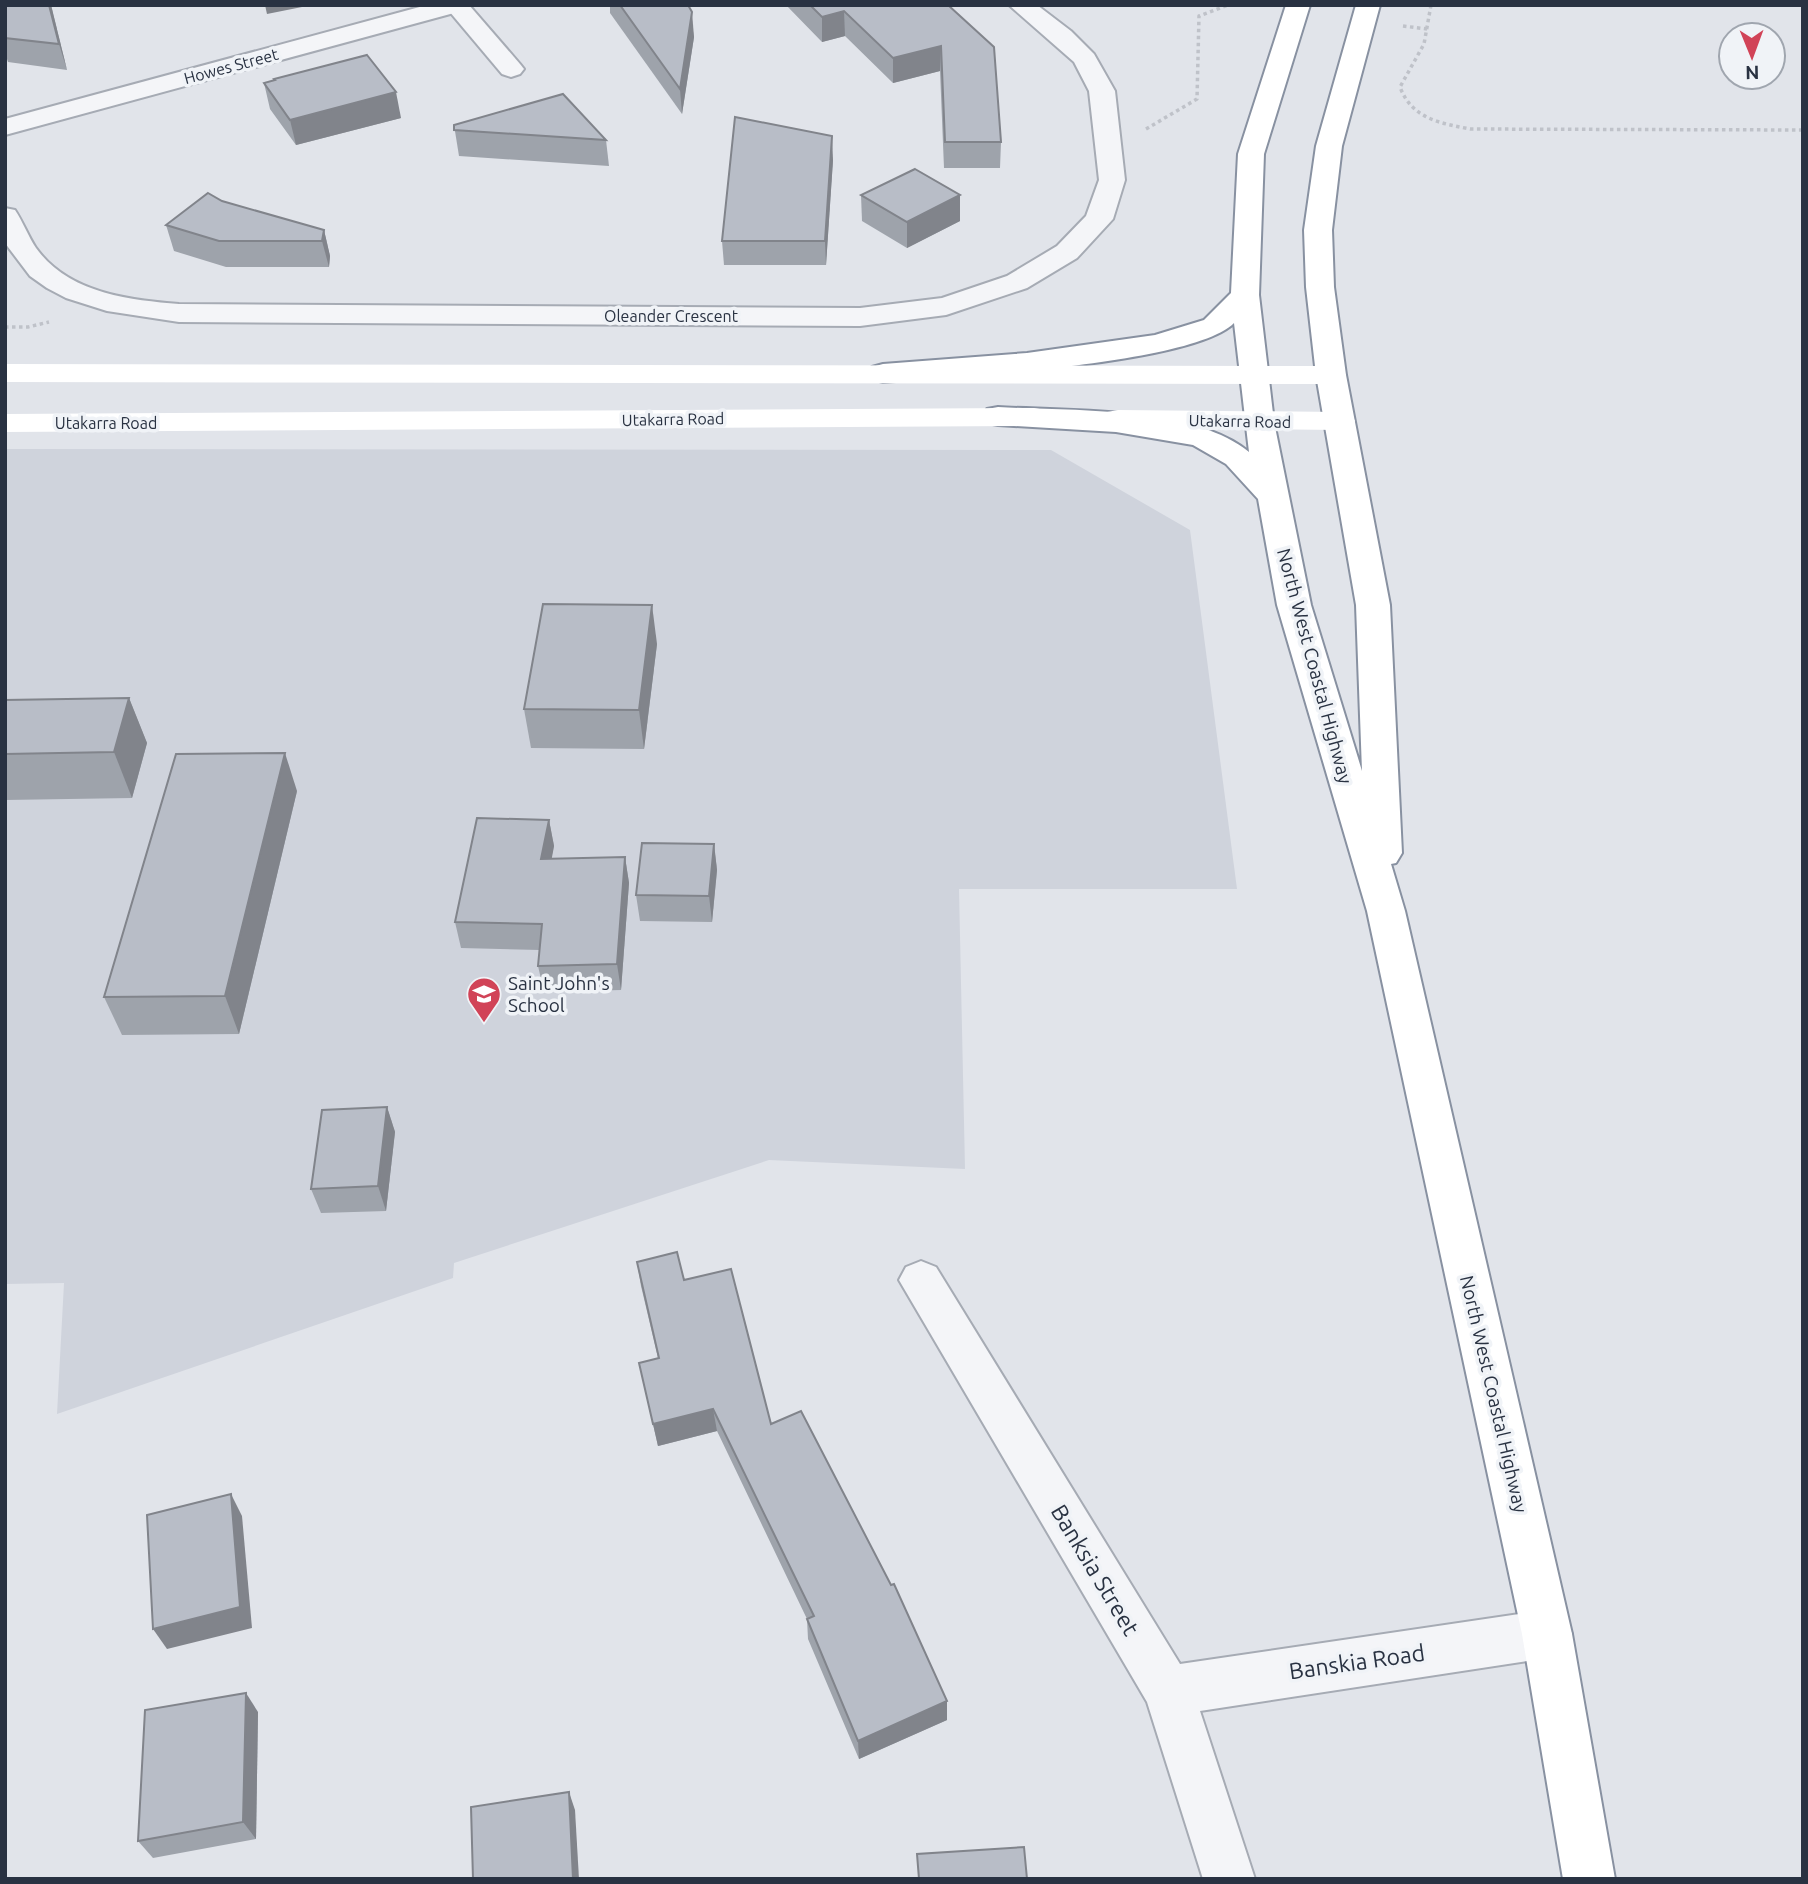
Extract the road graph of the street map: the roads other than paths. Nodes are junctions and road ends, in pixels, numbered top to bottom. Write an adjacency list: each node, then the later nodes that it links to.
1 (456, 5): 5 (street); 6 (street, Howes Street)
2 (1021, 5): 7 (street, Oleander Crescent)
3 (1297, 5): 8 (main road, North West Coastal Highway)
4 (1368, 5): 12 (main road, North West Coastal Highway)
5 (511, 69)
6 (5, 127)
7 (5, 216)
8 (1245, 295): 10 (main road); 11 (main road, North West Coastal Highway)
9 (5, 373): 10 (main road)
10 (884, 373): 11 (main road)
11 (1254, 374): 12 (main road); 15 (main road, North West Coastal Highway)
12 (1331, 375): 14 (main road, North West Coastal Highway)
13 (998, 416): 15 (main road, Utakarra Road); 16 (main road, Utakarra Road); 17 (main road)
14 (1340, 421): 15 (main road, Utakarra Road); 18 (main road, North West Coastal Highway)
15 (1259, 422): 17 (main road, North West Coastal Highway)
16 (5, 423)
17 (1270, 492): 18 (main road, North West Coastal Highway)
18 (1386, 911): 20 (main road, North West Coastal Highway)
19 (921, 1280): 21 (street, Banksia Street)
20 (1547, 1634): 21 (street, Banskia Road); 23 (main road, North West Coastal Highway)
21 (1168, 1691): 22 (street, Banksia Street)
22 (1229, 1879)
23 (1589, 1879)

